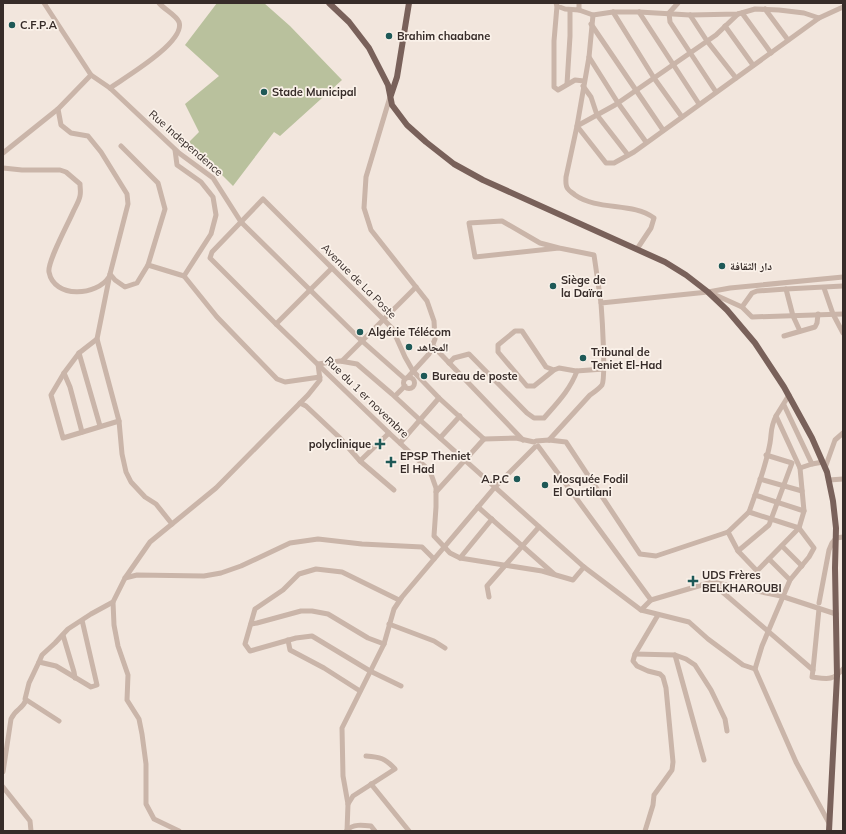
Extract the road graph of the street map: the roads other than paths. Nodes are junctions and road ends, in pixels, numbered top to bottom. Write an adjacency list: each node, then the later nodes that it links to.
1 (44, 3): 30 (street, Rue Independence)
2 (159, 3): 35 (street)
3 (329, 3): 38 (main road)
4 (409, 3): 38 (main road)
5 (579, 3): 11 (street)
6 (678, 3): 14 (street)
7 (556, 5): 10 (street); 34 (street)
8 (843, 7): 19 (street)
9 (765, 9): 15 (street); 16 (street); 23 (street)
10 (570, 10): 11 (street); 34 (street)
11 (579, 10): 17 (street)
12 (613, 12): 13 (street); 17 (street); 31 (street)
13 (639, 12): 14 (street); 28 (street)
14 (669, 13): 18 (street); 25 (street)
15 (804, 13): 19 (street); 21 (street)
16 (740, 14): 18 (street); 22 (street); 26 (street)
17 (593, 15): 20 (street)
18 (690, 15): 24 (street)
19 (819, 18): 21 (street)
20 (591, 24): 27 (street); 36 (street)
21 (810, 24): 23 (street)
22 (725, 26): 24 (street); 29 (street)
23 (788, 40): 26 (street)
24 (707, 41): 25 (street); 32 (street)
25 (690, 53): 28 (street); 37 (street)
26 (771, 53): 29 (street)
27 (589, 57): 33 (street); 39 (street)
28 (674, 64): 31 (street); 40 (street)
29 (753, 65): 32 (street)
30 (91, 75): 35 (street, Rue Independence); 41 (street)
31 (654, 78): 36 (street); 43 (street)
32 (736, 78): 37 (street)
33 (584, 83): 34 (street); 42 (street); 44 (street)
34 (567, 84)
35 (110, 88): 48 (street, Rue Independence)
36 (635, 91): 39 (street); 45 (street)
37 (716, 92): 40 (street)
38 (391, 96): 54 (main road); 62 (street)
39 (618, 104): 42 (street); 46 (street)
40 (699, 104): 43 (street)
41 (58, 109): 49 (street); 58 (street)
42 (597, 115): 44 (street); 50 (street)
43 (682, 117): 45 (street)
44 (577, 126): 50 (street); 54 (street)
45 (663, 130): 46 (street)
46 (646, 142): 50 (street)
47 (121, 146): 56 (street)
48 (175, 150): 52 (street, Rue Independence); 59 (street)
49 (3, 153)
50 (628, 155)
51 (3, 168): 58 (street)
52 (241, 222): 55 (street, Avenue de La Poste); 57 (street, Avenue de La Poste); 65 (street, Rue Independence)
53 (559, 248): 53 (street); 67 (street)
54 (637, 249): 66 (main road)
55 (210, 258): 74 (street, Rue du 1 er novembre)
56 (148, 265): 58 (street); 59 (street)
57 (332, 268): 65 (street); 73 (street, Avenue de La Poste)
58 (110, 274): 78 (street)
59 (184, 276): 90 (street)
60 (843, 277): 66 (street)
61 (843, 286): 63 (street)
62 (416, 287): 73 (street); 80 (street)
63 (824, 288): 64 (street); 70 (street)
64 (786, 289): 68 (street); 72 (street)
65 (310, 290): 74 (street); 79 (street, Rue Independence)
66 (708, 292): 67 (street); 68 (street); 94 (main road)
67 (601, 303): 85 (street)
68 (742, 306): 72 (street)
69 (818, 314): 70 (street); 72 (street); 75 (street)
70 (833, 314): 71 (street); 76 (street)
71 (843, 314)
72 (793, 316): 75 (street)
73 (384, 320): 79 (street); 87 (street, Avenue de La Poste)
74 (276, 324): 84 (street, Rue du 1 er novembre)
75 (800, 332): 77 (street)
76 (843, 333)
77 (784, 336)
78 (97, 339): 81 (street); 101 (street)
79 (362, 341): 82 (street); 91 (street, Rue Independence)
80 (432, 345): 83 (street); 87 (street)
81 (79, 353): 89 (street); 102 (street)
82 (342, 361): 84 (street); 93 (street)
83 (449, 362): 88 (street); 108 (street)
84 (318, 364): 90 (street); 105 (street, Rue du 1 er novembre)
85 (604, 369): 88 (street); 109 (street)
86 (554, 370): 86 (street); 88 (street)
87 (413, 371): 91 (street); 95 (street, Avenue de La Poste)
88 (577, 371)
89 (64, 373): 103 (street); 103 (street)
90 (320, 377): 96 (street)
91 (406, 378): 92 (street); 92 (street)
92 (405, 386): 93 (street)
93 (395, 396): 100 (street)
94 (789, 396): 97 (street); 116 (main road)
95 (439, 398): 98 (street, Avenue de La Poste); 100 (street)
96 (300, 403): 114 (street); 133 (street)
97 (784, 405): 99 (street); 115 (street)
98 (460, 416): 106 (street); 107 (street, Avenue de La Poste)
99 (776, 416): 112 (street); 117 (street)
100 (420, 420): 106 (street); 110 (street)
101 (119, 421): 102 (street); 133 (street)
102 (100, 426): 103 (street)
103 (82, 432)
104 (843, 432): 116 (street)
105 (389, 433): 110 (street, Rue du 1 er novembre); 114 (street)
106 (440, 438): 113 (street)
107 (484, 439): 108 (street); 113 (street)
108 (523, 440): 111 (street)
109 (549, 440): 111 (street); 136 (street)
110 (400, 443): 125 (street, Rue du 1 er novembre)
111 (536, 444): 122 (street); 155 (street)
112 (766, 455): 118 (street); 121 (street)
113 (466, 460): 122 (street); 125 (street)
114 (360, 461): 123 (street)
115 (812, 464): 116 (street); 117 (street)
116 (824, 465): 120 (main road)
117 (800, 468): 124 (street)
118 (760, 479): 121 (street); 126 (street)
119 (843, 479): 120 (street)
120 (829, 480): 137 (main road)
121 (784, 486): 124 (street); 127 (street)
122 (495, 487): 128 (street); 134 (street)
123 (394, 490)
124 (802, 491): 129 (street)
125 (436, 492): 138 (street, Rue du 1 er novembre)
126 (755, 495): 127 (street); 130 (street)
127 (778, 502): 129 (street); 132 (street)
128 (478, 507): 131 (street); 138 (street)
129 (804, 511): 135 (street)
130 (749, 512): 132 (street); 136 (street)
131 (492, 519): 139 (street); 142 (street)
132 (772, 519): 135 (street); 141 (street)
133 (172, 524): 149 (street)
134 (539, 527): 139 (street); 147 (street)
135 (799, 528): 140 (street); 146 (street)
136 (728, 532): 141 (street)
137 (841, 538): 157 (street); 159 (main road)
138 (444, 546): 142 (street, Rue du 1 er novembre); 143 (street)
139 (522, 546): 145 (street); 148 (street)
140 (782, 546): 144 (street); 146 (street)
141 (738, 551): 144 (street)
142 (460, 558): 145 (street, Rue du 1 er novembre)
143 (434, 559): 149 (street); 154 (street)
144 (769, 559): 150 (street)
145 (506, 565): 148 (street, Rue du 1 er novembre); 152 (street)
146 (802, 566): 150 (street)
147 (584, 567): 148 (street, Rue du 1 er novembre); 158 (street)
148 (555, 575)
149 (125, 578): 156 (street)
150 (790, 580): 153 (street)
151 (712, 582): 153 (street); 155 (street); 164 (street)
152 (489, 597)
153 (783, 597): 157 (street); 164 (street)
154 (399, 600): 162 (street); 163 (street)
155 (651, 600): 158 (street)
156 (113, 602): 161 (street); 192 (street)
157 (819, 606): 159 (street); 174 (street)
158 (641, 610): 160 (street)
159 (836, 614): 176 (main road)
160 (658, 615): 169 (street); 173 (street)
161 (82, 620): 165 (street); 177 (street)
162 (251, 624): 166 (street); 167 (street)
163 (389, 624): 167 (street); 168 (street)
164 (768, 632): 173 (street); 174 (street)
165 (63, 635): 171 (street); 177 (street)
166 (288, 640): 175 (street); 179 (street)
167 (384, 644): 175 (street)
168 (445, 648)
169 (635, 654): 170 (street); 195 (street)
170 (675, 655): 182 (street); 184 (street)
171 (39, 662): 177 (street); 180 (street)
172 (843, 669): 176 (street)
173 (755, 670): 189 (street)
174 (813, 670): 176 (street)
175 (370, 671): 178 (street); 179 (street)
176 (837, 676): 189 (main road)
177 (75, 678)
178 (401, 686)
179 (360, 691): 188 (street)
180 (26, 700): 181 (street); 185 (street)
181 (59, 721)
182 (727, 731)
183 (366, 756): 186 (street)
184 (704, 760)
185 (3, 772)
186 (371, 784): 188 (street); 194 (street)
187 (3, 787): 191 (street)
188 (348, 804): 190 (street)
189 (829, 824): 196 (main road)
190 (347, 830): 193 (street)
191 (31, 831)
192 (178, 831)
193 (375, 831)
194 (409, 831)
195 (645, 831)
196 (829, 831)

